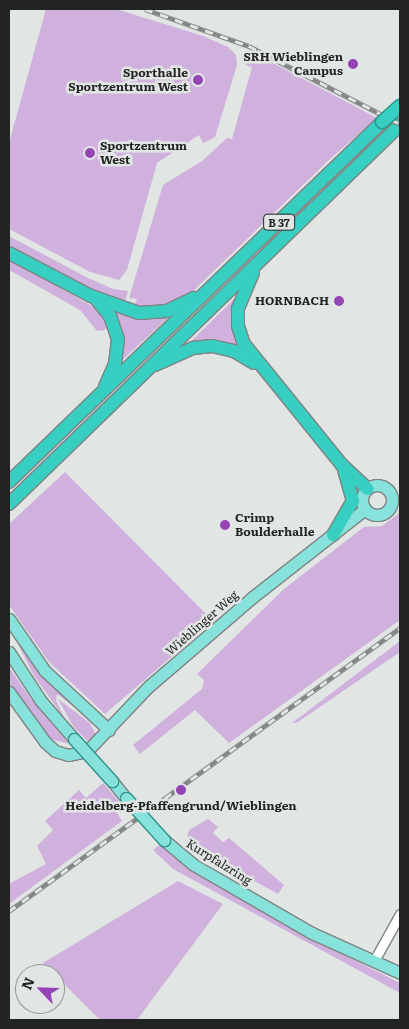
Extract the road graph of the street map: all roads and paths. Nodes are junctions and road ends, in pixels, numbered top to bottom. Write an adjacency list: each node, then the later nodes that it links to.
1 (400, 105): 5 (highway, B 37, bridge)
2 (400, 125): 4 (highway, B 37)
3 (9, 253): 6 (highway)
4 (262, 258): 7 (highway, B 37); 8 (highway, B 37)
5 (208, 291): 6 (highway); 9 (highway, B 37)
6 (113, 311): 9 (highway)
7 (150, 366): 8 (highway); 13 (highway, B 37)
8 (265, 371): 10 (highway)
9 (96, 399): 11 (highway, B 37)
10 (342, 465): 12 (highway); 15 (highway)
11 (9, 482)
12 (368, 489): 14 (main road); 14 (main road)
13 (9, 504)
14 (365, 510): 15 (main road, Wieblinger Weg)
15 (333, 535): 19 (main road, Wieblinger Weg)
16 (9, 619): 19 (main road)
17 (9, 652): 21 (main road, Kurpfalzring, bridge)
18 (9, 692): 19 (main road, Wieblinger Weg)
19 (109, 730)
20 (400, 914): 21 (street)
21 (375, 959): 22 (main road, Kurpfalzring)
22 (400, 973)

